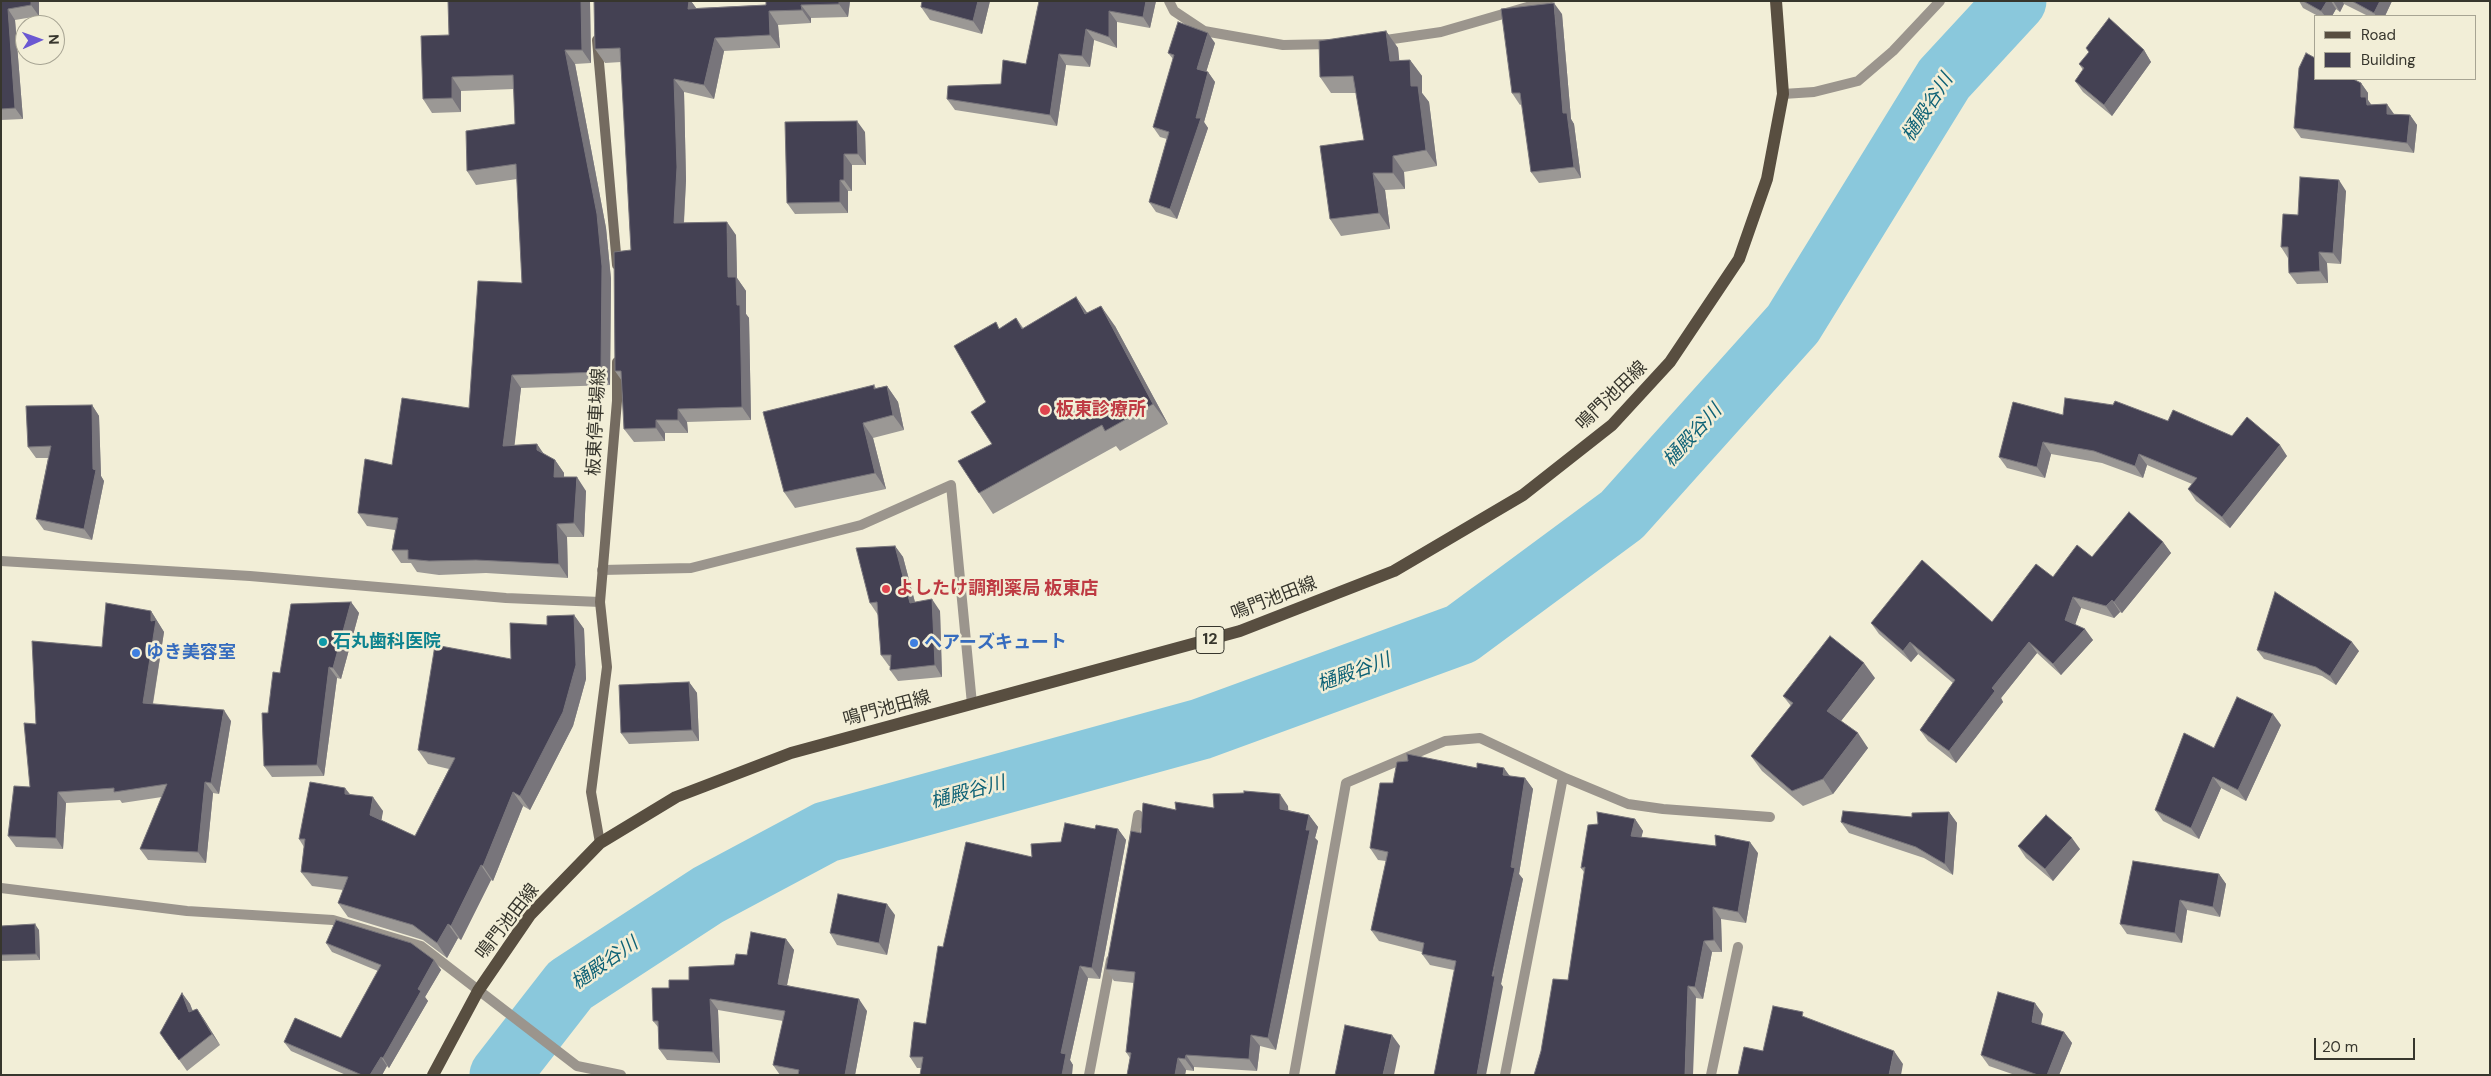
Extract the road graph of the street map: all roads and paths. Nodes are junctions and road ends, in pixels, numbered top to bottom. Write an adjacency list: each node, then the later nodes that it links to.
1 (1169, 1): 7 (street)
2 (1548, 1): 6 (street)
3 (1776, 1): 8 (main road, 鳴門池田線 / 12)
4 (1940, 1): 8 (street)
5 (597, 28): 9 (main road)
6 (1367, 42)
7 (1339, 44)
8 (1783, 94): 14 (main road, 鳴門池田線 / 12)
9 (618, 279)
10 (617, 354): 12 (main road, 板東停車場線)
11 (1, 561): 13 (street)
12 (602, 570): 13 (main road, 板東停車場線); 14 (street)
13 (600, 602): 18 (main road, 板東停車場線)
14 (972, 704): 18 (main road, 鳴門池田線 / 12)
15 (1563, 777): 17 (street); 27 (street); 28 (street)
16 (1138, 814): 19 (street)
17 (1770, 817)
18 (600, 843): 23 (main road, 鳴門池田線 / 12)
19 (1131, 853)
20 (1, 888): 23 (street)
21 (1738, 947): 29 (street)
22 (1113, 950): 26 (street)
23 (478, 991): 24 (main road, 鳴門池田線 / 12); 25 (street)
24 (433, 1075)
25 (621, 1075)
26 (1089, 1075)
27 (1294, 1075)
28 (1505, 1075)
29 (1710, 1075)

